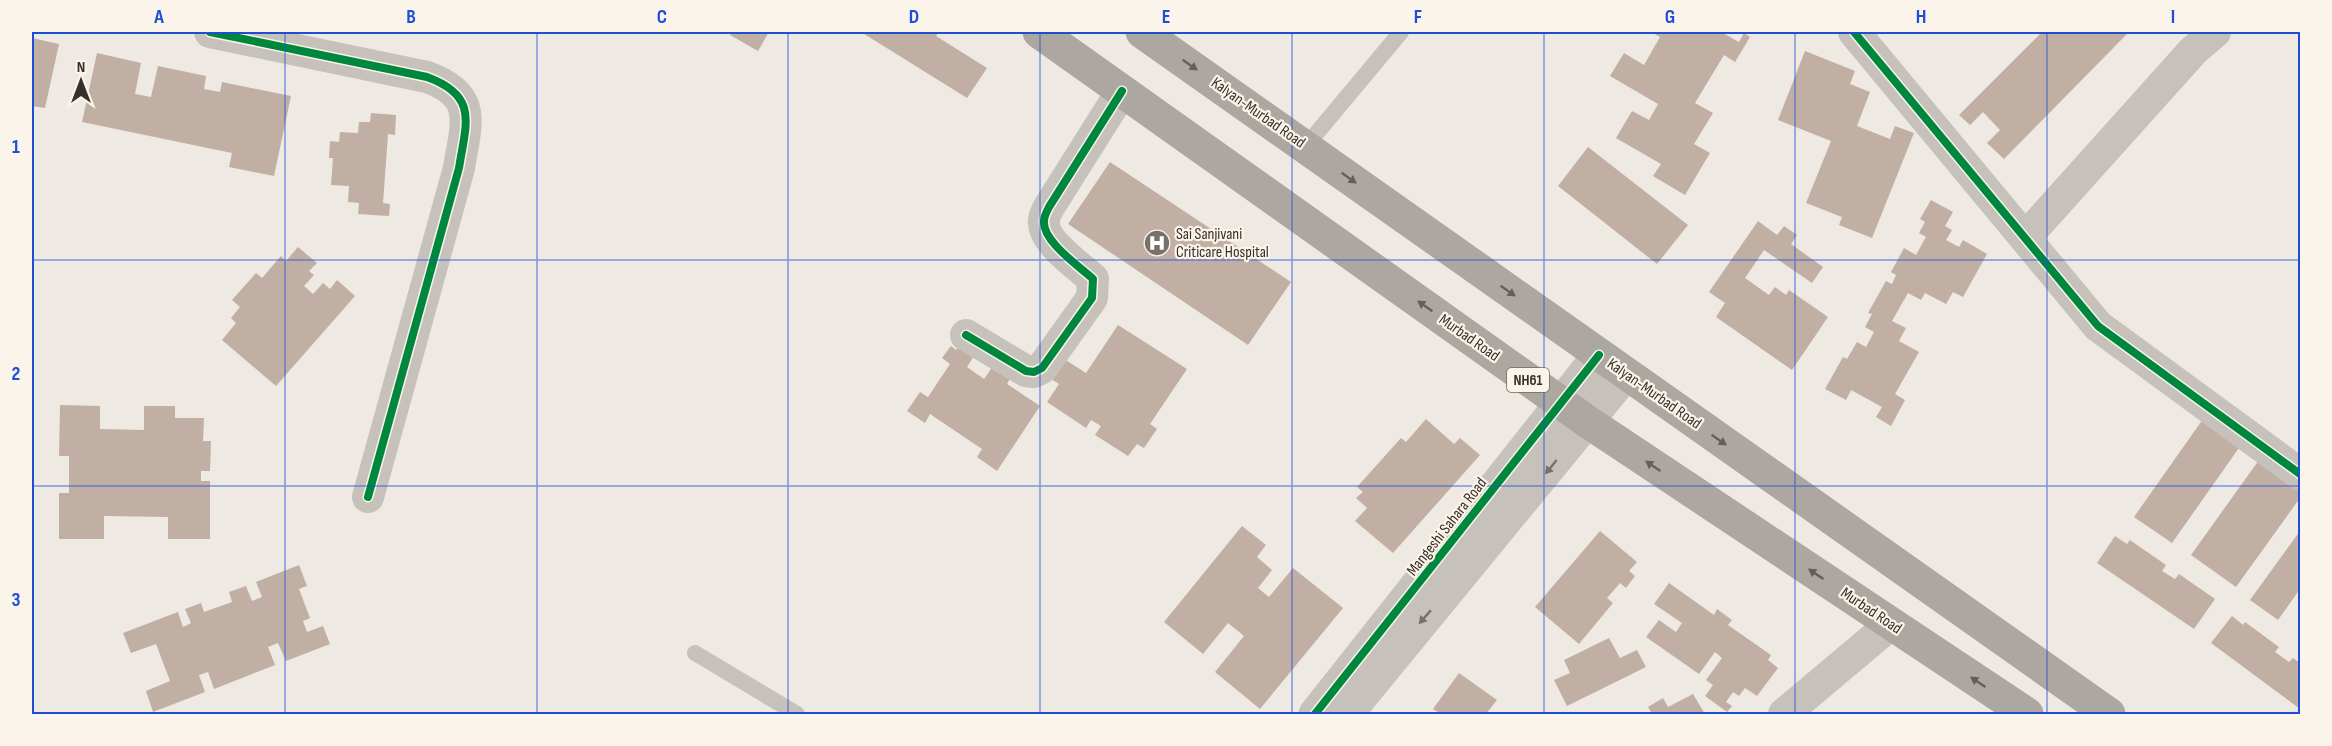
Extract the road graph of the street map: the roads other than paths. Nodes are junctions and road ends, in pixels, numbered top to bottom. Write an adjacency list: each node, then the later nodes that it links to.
1 (210, 32): 16 (street)
2 (1039, 32): 7 (highway, Murbad Road / NH61)
3 (1142, 32): 8 (highway, Kalyan-Murbad Road, one-way to 8)
4 (1401, 32): 8 (lane)
5 (1854, 32): 9 (street)
6 (2215, 32): 9 (street)
7 (1122, 91): 10 (street); 13 (highway, Murbad Road / NH61, one-way to 7)
8 (1305, 147): 11 (highway, Kalyan-Murbad Road, one-way to 11)
9 (2025, 238): 15 (street)
10 (966, 335)
11 (1599, 355): 12 (highway, Kalyan-Murbad Road); 13 (street, Mangeshi Sahara Road)
12 (1626, 374): 14 (street); 24 (highway, Kalyan-Murbad Road, one-way to 24)
13 (1561, 403): 14 (highway, Murbad Road / NH61); 20 (street, Mangeshi Sahara Road)
14 (1588, 422): 17 (highway, Murbad Road / NH61, one-way to 14); 21 (street, one-way to 21)
15 (2301, 474)
16 (368, 497)
17 (1891, 624): 22 (street); 23 (highway, Murbad Road / NH61, one-way to 17)
18 (694, 653): 19 (lane)
19 (797, 714)
20 (1315, 714)
21 (1347, 714)
22 (1784, 714)
23 (2027, 714)
24 (2109, 714)

